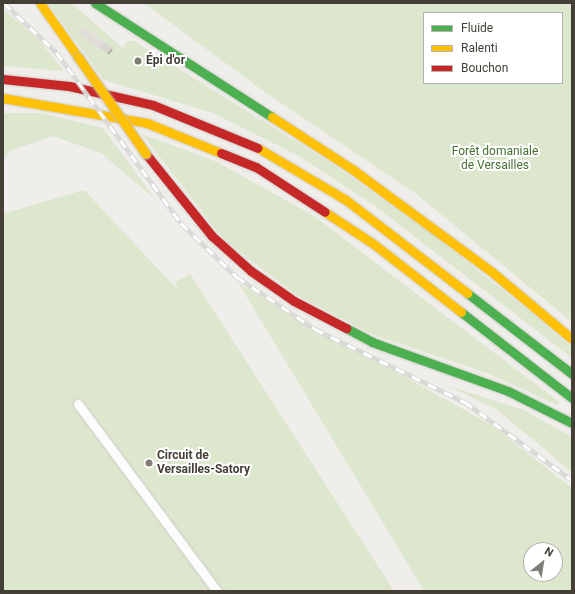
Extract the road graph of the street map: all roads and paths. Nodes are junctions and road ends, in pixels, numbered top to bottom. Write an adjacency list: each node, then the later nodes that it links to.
1 (40, 3): 9 (highway, bridge)
2 (95, 3): 5 (highway)
3 (3, 79): 6 (highway)
4 (3, 98): 7 (highway)
5 (572, 339)
6 (572, 374)
7 (572, 398)
8 (78, 404): 10 (street)
9 (572, 423)
10 (217, 591)

